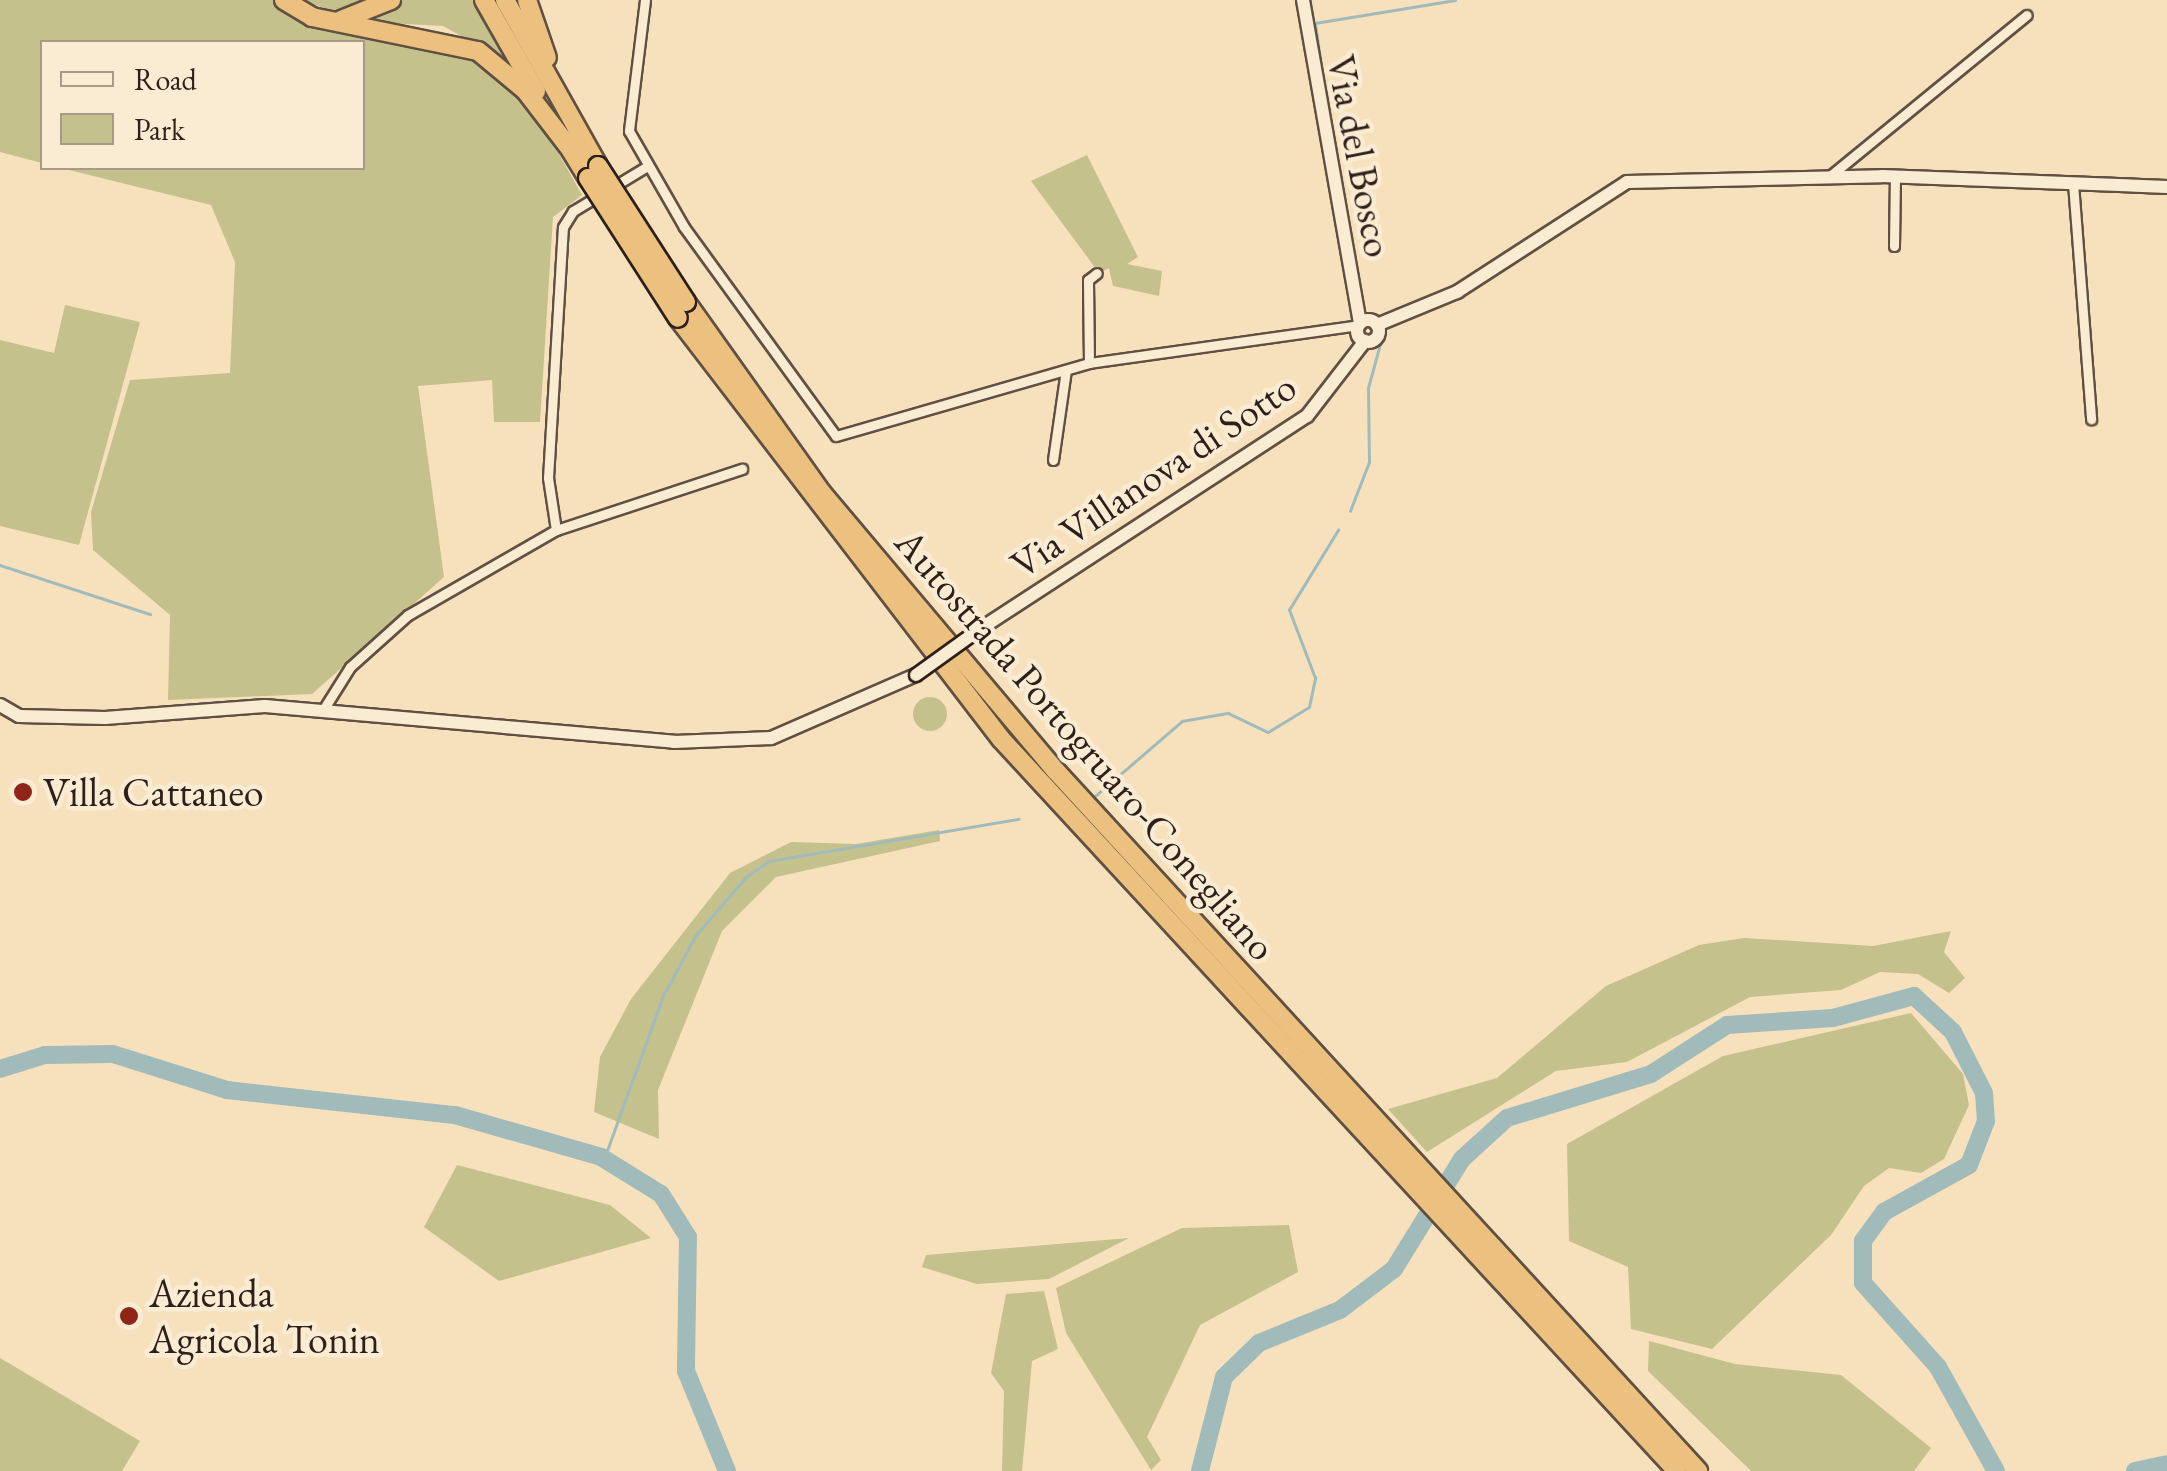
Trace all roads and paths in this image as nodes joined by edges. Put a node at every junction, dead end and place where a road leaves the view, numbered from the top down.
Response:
1 (284, 0) edge
2 (391, 0) edge
3 (484, 0) edge
4 (505, 0) edge
5 (527, 0) edge
6 (645, 0) edge
7 (1303, 0) edge
8 (2026, 15) dead end
9 (330, 22) junction
10 (574, 139) junction
11 (646, 167) junction
12 (1830, 176) junction
13 (1895, 178) junction
14 (2073, 183) junction
15 (2167, 187) edge
16 (1894, 246) dead end
17 (1097, 273) dead end
18 (1360, 324) junction
19 (1377, 325) junction
20 (1366, 341) junction
21 (1090, 363) junction
22 (1066, 370) junction
23 (2091, 419) dead end
24 (1052, 460) dead end
25 (742, 469) dead end
26 (556, 530) junction
27 (0, 705) edge
28 (323, 710) junction
29 (1639, 1418) junction
30 (1677, 1471) edge
31 (1698, 1471) edge

1 - 9 highway
2 - 9 highway
3 - 10 highway, Autostrada Portogruaro-Conegliano
4 - 10 highway, Autostrada Portogruaro-Conegliano
5 - 10 highway
6 - 11 street
7 - 18 street, Via del Bosco
8 - 12 street
9 - 10 highway
10 - 29 highway, Autostrada Portogruaro-Conegliano, bridge
11 - 22 street
11 - 26 street
12 - 13 street
12 - 19 street
13 - 14 street
13 - 16 street
14 - 15 street
14 - 23 street
17 - 21 street
18 - 19 street
18 - 20 street, Via del Bosco
18 - 21 street
19 - 20 street, Via Villanova di Sotto
20 - 28 street, Via Villanova di Sotto, bridge
21 - 22 street
22 - 24 street
25 - 26 street
26 - 28 street
27 - 28 street, Via Villanova di Sotto
29 - 30 highway, Autostrada Portogruaro-Conegliano
29 - 31 highway, Autostrada Portogruaro-Conegliano

